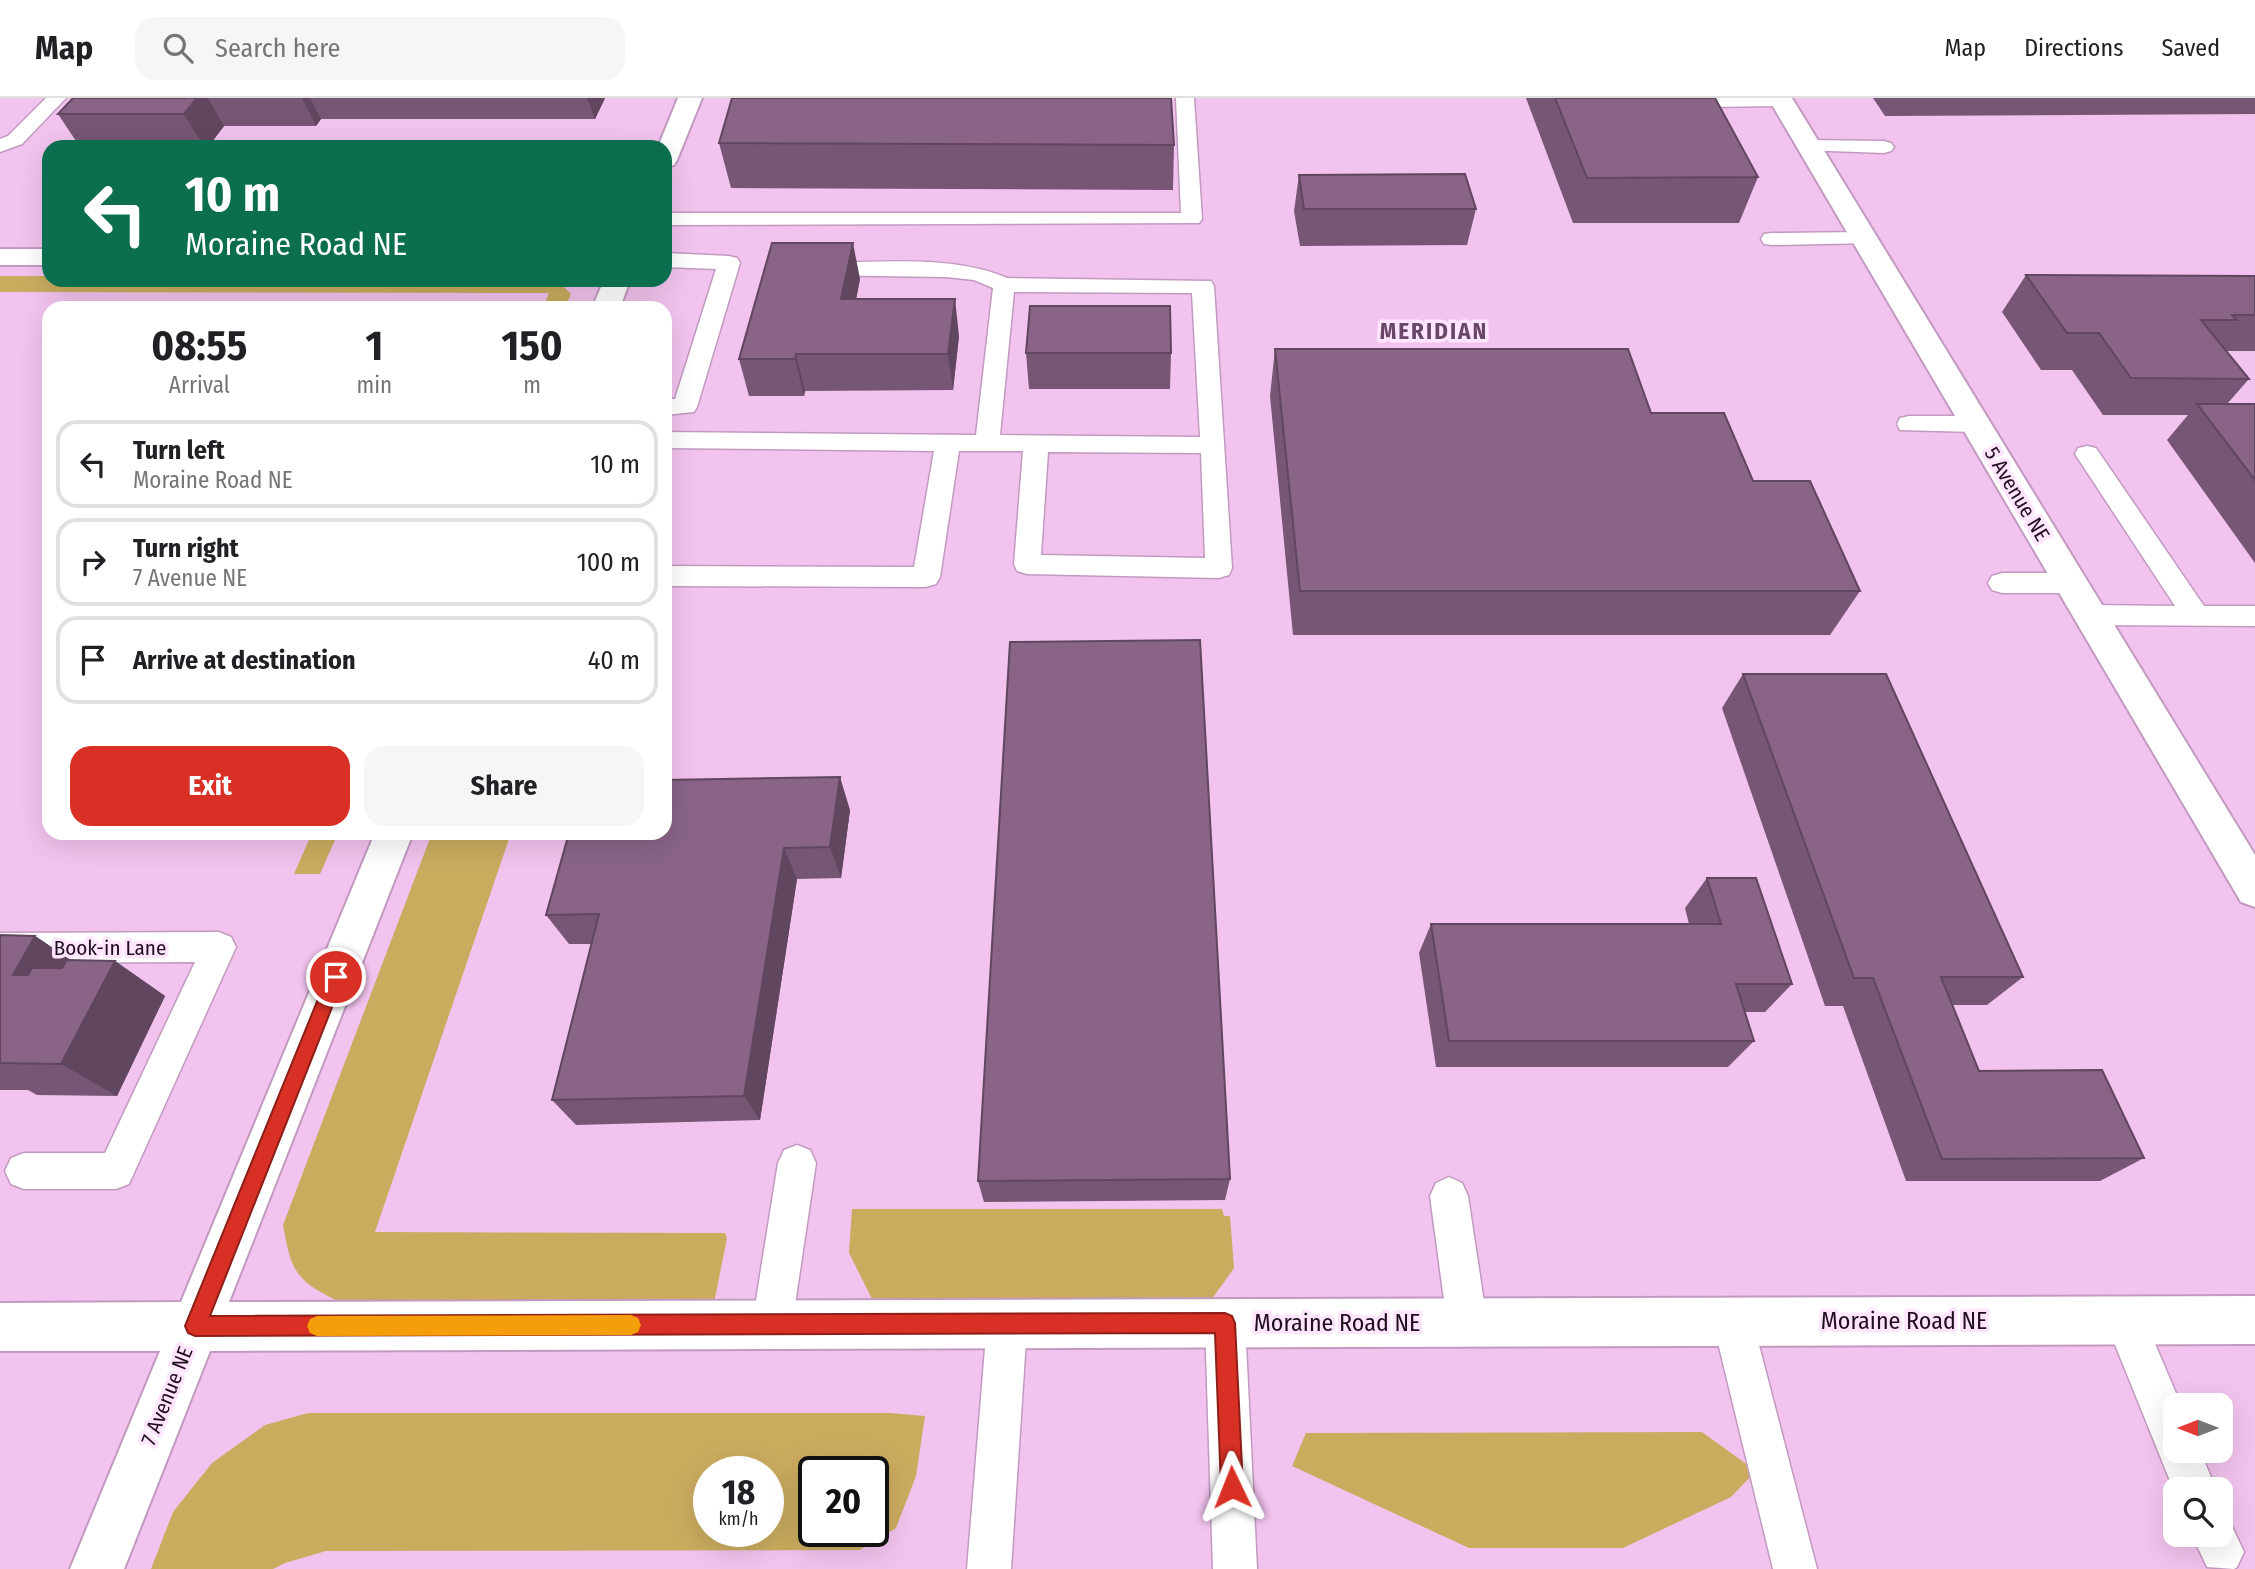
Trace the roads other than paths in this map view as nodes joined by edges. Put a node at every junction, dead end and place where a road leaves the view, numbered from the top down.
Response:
1 (57, 98) edge
2 (690, 98) edge
3 (1185, 98) edge
4 (1781, 99) edge
5 (1707, 101) edge
6 (672, 143) edge
7 (0, 146) edge
8 (1809, 146) junction
9 (1884, 147) dead end
10 (672, 219) edge
11 (1864, 238) junction
12 (1772, 239) dead end
13 (0, 257) edge
14 (42, 257) edge
15 (672, 260) edge
16 (793, 270) edge
17 (1004, 285) junction
18 (672, 407) edge
19 (1909, 424) dead end
20 (1975, 424) junction
21 (672, 440) edge
22 (948, 444) junction
23 (987, 444) junction
24 (1036, 445) junction
25 (1213, 445) junction
26 (2087, 454) dead end
27 (672, 576) edge
28 (2002, 583) dead end
29 (2071, 583) junction
30 (2090, 615) junction
31 (2255, 615) edge
32 (2196, 616) junction
33 (391, 840) edge
34 (2255, 890) edge
35 (0, 948) edge
36 (797, 1163) dead end
37 (24, 1171) dead end
38 (1448, 1196) dead end
39 (2125, 1320) junction
40 (2255, 1320) edge
41 (1467, 1322) junction
42 (1733, 1322) junction
43 (1225, 1323) junction
44 (1007, 1324) junction
45 (772, 1325) junction
46 (195, 1326) junction
47 (0, 1327) edge
48 (2163, 1412) edge
49 (97, 1569) edge
50 (989, 1569) edge
51 (1236, 1569) edge
52 (1795, 1569) edge

1 - 7 lane
2 - 6 street
3 - 10 lane
4 - 5 lane
4 - 8 street, 5 Avenue NE
8 - 9 lane
8 - 11 street, 5 Avenue NE
11 - 12 lane
11 - 20 street, 5 Avenue NE
13 - 14 street
15 - 18 lane
16 - 17 lane
17 - 23 lane
17 - 25 lane
19 - 20 lane
20 - 29 street, 5 Avenue NE
21 - 22 lane
22 - 23 lane
22 - 27 lane
23 - 24 lane
24 - 25 lane
24 - 25 lane
26 - 32 lane
28 - 29 lane
29 - 30 street, 5 Avenue NE
30 - 32 lane
30 - 34 street, 5 Avenue NE
31 - 32 lane
33 - 46 street, 7 Avenue NE
35 - 37 lane, Book-in Lane
36 - 45 lane
38 - 41 lane
39 - 40 street, Moraine Road NE
39 - 42 street, Moraine Road NE
39 - 48 lane
41 - 42 street, Moraine Road NE
41 - 43 street, Moraine Road NE
42 - 52 lane
43 - 44 street, Moraine Road NE
43 - 51 lane
44 - 45 street, Moraine Road NE
44 - 50 lane
45 - 46 street, Moraine Road NE
46 - 47 street, Moraine Road NE
46 - 49 street, 7 Avenue NE

